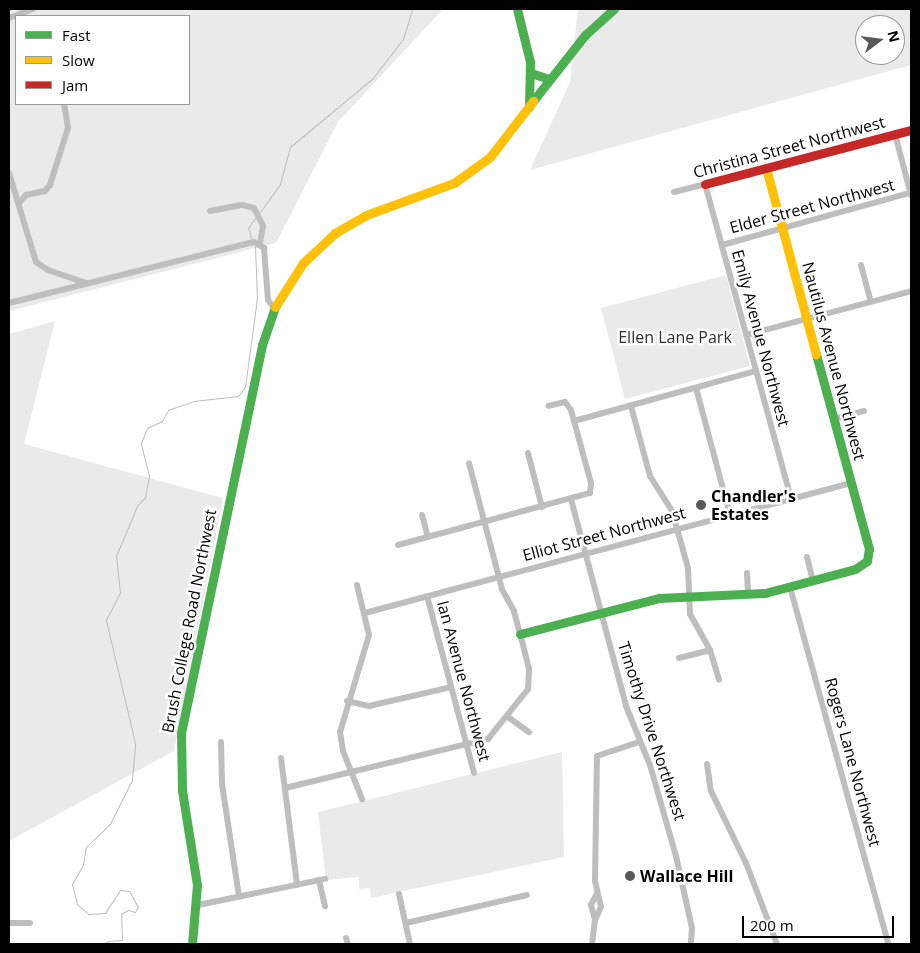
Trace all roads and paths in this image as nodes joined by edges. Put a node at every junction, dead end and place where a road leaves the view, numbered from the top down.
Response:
1 (33, 9) edge
2 (517, 9) edge
3 (614, 9) edge
4 (17, 15) edge
5 (531, 73) junction
6 (550, 79) junction
7 (64, 105) edge
8 (528, 109) junction
9 (911, 130) edge
10 (895, 134) junction
11 (766, 168) junction
12 (9, 173) edge
13 (705, 184) junction
14 (674, 192) dead end
15 (911, 195) edge
16 (19, 203) junction
17 (210, 211) dead end
18 (782, 228) junction
19 (260, 244) junction
20 (722, 245) junction
21 (861, 265) dead end
22 (88, 283) junction
23 (911, 291) edge
24 (871, 302) junction
25 (9, 303) edge
26 (274, 308) junction
27 (807, 319) junction
28 (746, 336) junction
29 (756, 371) junction
30 (696, 388) junction
31 (548, 406) dead end
32 (631, 406) junction
33 (864, 411) dead end
34 (834, 419) junction
35 (574, 421) junction
36 (528, 453) dead end
37 (469, 463) dead end
38 (851, 483) junction
39 (571, 499) junction
40 (791, 499) junction
41 (542, 506) junction
42 (422, 515) dead end
43 (730, 515) junction
44 (484, 522) junction
45 (677, 529) junction
46 (428, 537) junction
47 (398, 545) dead end
48 (585, 554) junction
49 (807, 557) dead end
50 (747, 572) dead end
51 (499, 576) junction
52 (814, 580) junction
53 (357, 584) dead end
54 (790, 587) junction
55 (748, 595) junction
56 (427, 596) junction
57 (690, 597) junction
58 (601, 612) junction
59 (365, 613) junction
60 (520, 634) junction
61 (710, 650) junction
62 (679, 658) dead end
63 (719, 680) dead end
64 (451, 687) junction
65 (348, 701) junction
66 (508, 717) junction
67 (529, 732) dead end
68 (222, 742) dead end
69 (639, 742) junction
70 (467, 745) junction
71 (281, 758) dead end
72 (707, 764) dead end
73 (353, 772) junction
74 (474, 774) dead end
75 (285, 788) junction
76 (362, 799) dead end
77 (297, 885) junction
78 (399, 894) dead end
79 (527, 895) dead end
80 (239, 897) junction
81 (198, 905) junction
82 (325, 906) dead end
83 (9, 923) edge
84 (406, 923) junction
85 (30, 924) dead end
86 (192, 944) edge
87 (410, 944) edge
88 (592, 944) edge
89 (691, 944) edge
90 (777, 944) edge
91 (888, 944) edge

1 - 4 street
2 - 5 street
3 - 6 street, Brush College Road Northwest
5 - 6 street
5 - 8 street
6 - 8 street, Brush College Road Northwest
7 - 16 street
8 - 26 street, Brush College Road Northwest
9 - 10 street, Christina Street Northwest
10 - 11 street, Christina Street Northwest
10 - 15 street
11 - 13 street, Christina Street Northwest
11 - 18 street, Nautilus Avenue Northwest
12 - 16 street
13 - 14 street, Christina Street Northwest
13 - 20 street, Emily Avenue Northwest
15 - 18 street, Elder Street Northwest
16 - 22 street
17 - 19 street
18 - 20 street, Elder Street Northwest
18 - 27 street, Nautilus Avenue Northwest
19 - 22 street
19 - 26 street
20 - 28 street, Emily Avenue Northwest
21 - 24 street
22 - 25 street
23 - 24 street
24 - 27 street
26 - 81 street, Brush College Road Northwest
27 - 28 street
27 - 34 street, Nautilus Avenue Northwest
28 - 29 street, Emily Avenue Northwest
29 - 30 street
29 - 40 street, Emily Avenue Northwest
30 - 32 street
30 - 43 street
31 - 35 street
32 - 35 street
32 - 45 street
33 - 34 street
34 - 38 street, Nautilus Avenue Northwest
35 - 39 street
36 - 41 street
37 - 44 street
38 - 40 street, Elliot Street Northwest
38 - 52 street, Nautilus Avenue Northwest
39 - 41 street
39 - 48 street, Timothy Drive Northwest
40 - 43 street, Elliot Street Northwest
41 - 44 street
42 - 46 street
43 - 45 street, Elliot Street Northwest
44 - 46 street
44 - 51 street
45 - 48 street, Elliot Street Northwest
45 - 57 street
46 - 47 street
48 - 51 street, Elliot Street Northwest
48 - 58 street, Timothy Drive Northwest
49 - 52 street
50 - 55 street
51 - 56 street, Elliot Street Northwest
51 - 60 street
52 - 54 street
53 - 59 street
54 - 55 street
54 - 91 street, Rogers Lane Northwest
55 - 57 street
56 - 59 street, Elliot Street Northwest
56 - 64 street, Ian Avenue Northwest
57 - 58 street
57 - 61 street
58 - 60 street
58 - 69 street, Timothy Drive Northwest
59 - 65 street
60 - 66 street
61 - 62 street
61 - 63 street
64 - 65 street
64 - 70 street, Ian Avenue Northwest
65 - 73 street
66 - 67 street
66 - 70 street
68 - 80 street
69 - 88 street
69 - 89 street, Timothy Drive Northwest
70 - 73 street
70 - 74 street, Ian Avenue Northwest
71 - 75 street
72 - 90 street
73 - 75 street
73 - 76 street
75 - 77 street
77 - 80 street
77 - 82 street
78 - 84 street
79 - 84 street
80 - 81 street
81 - 86 street, Brush College Road Northwest
83 - 85 street
84 - 87 street

